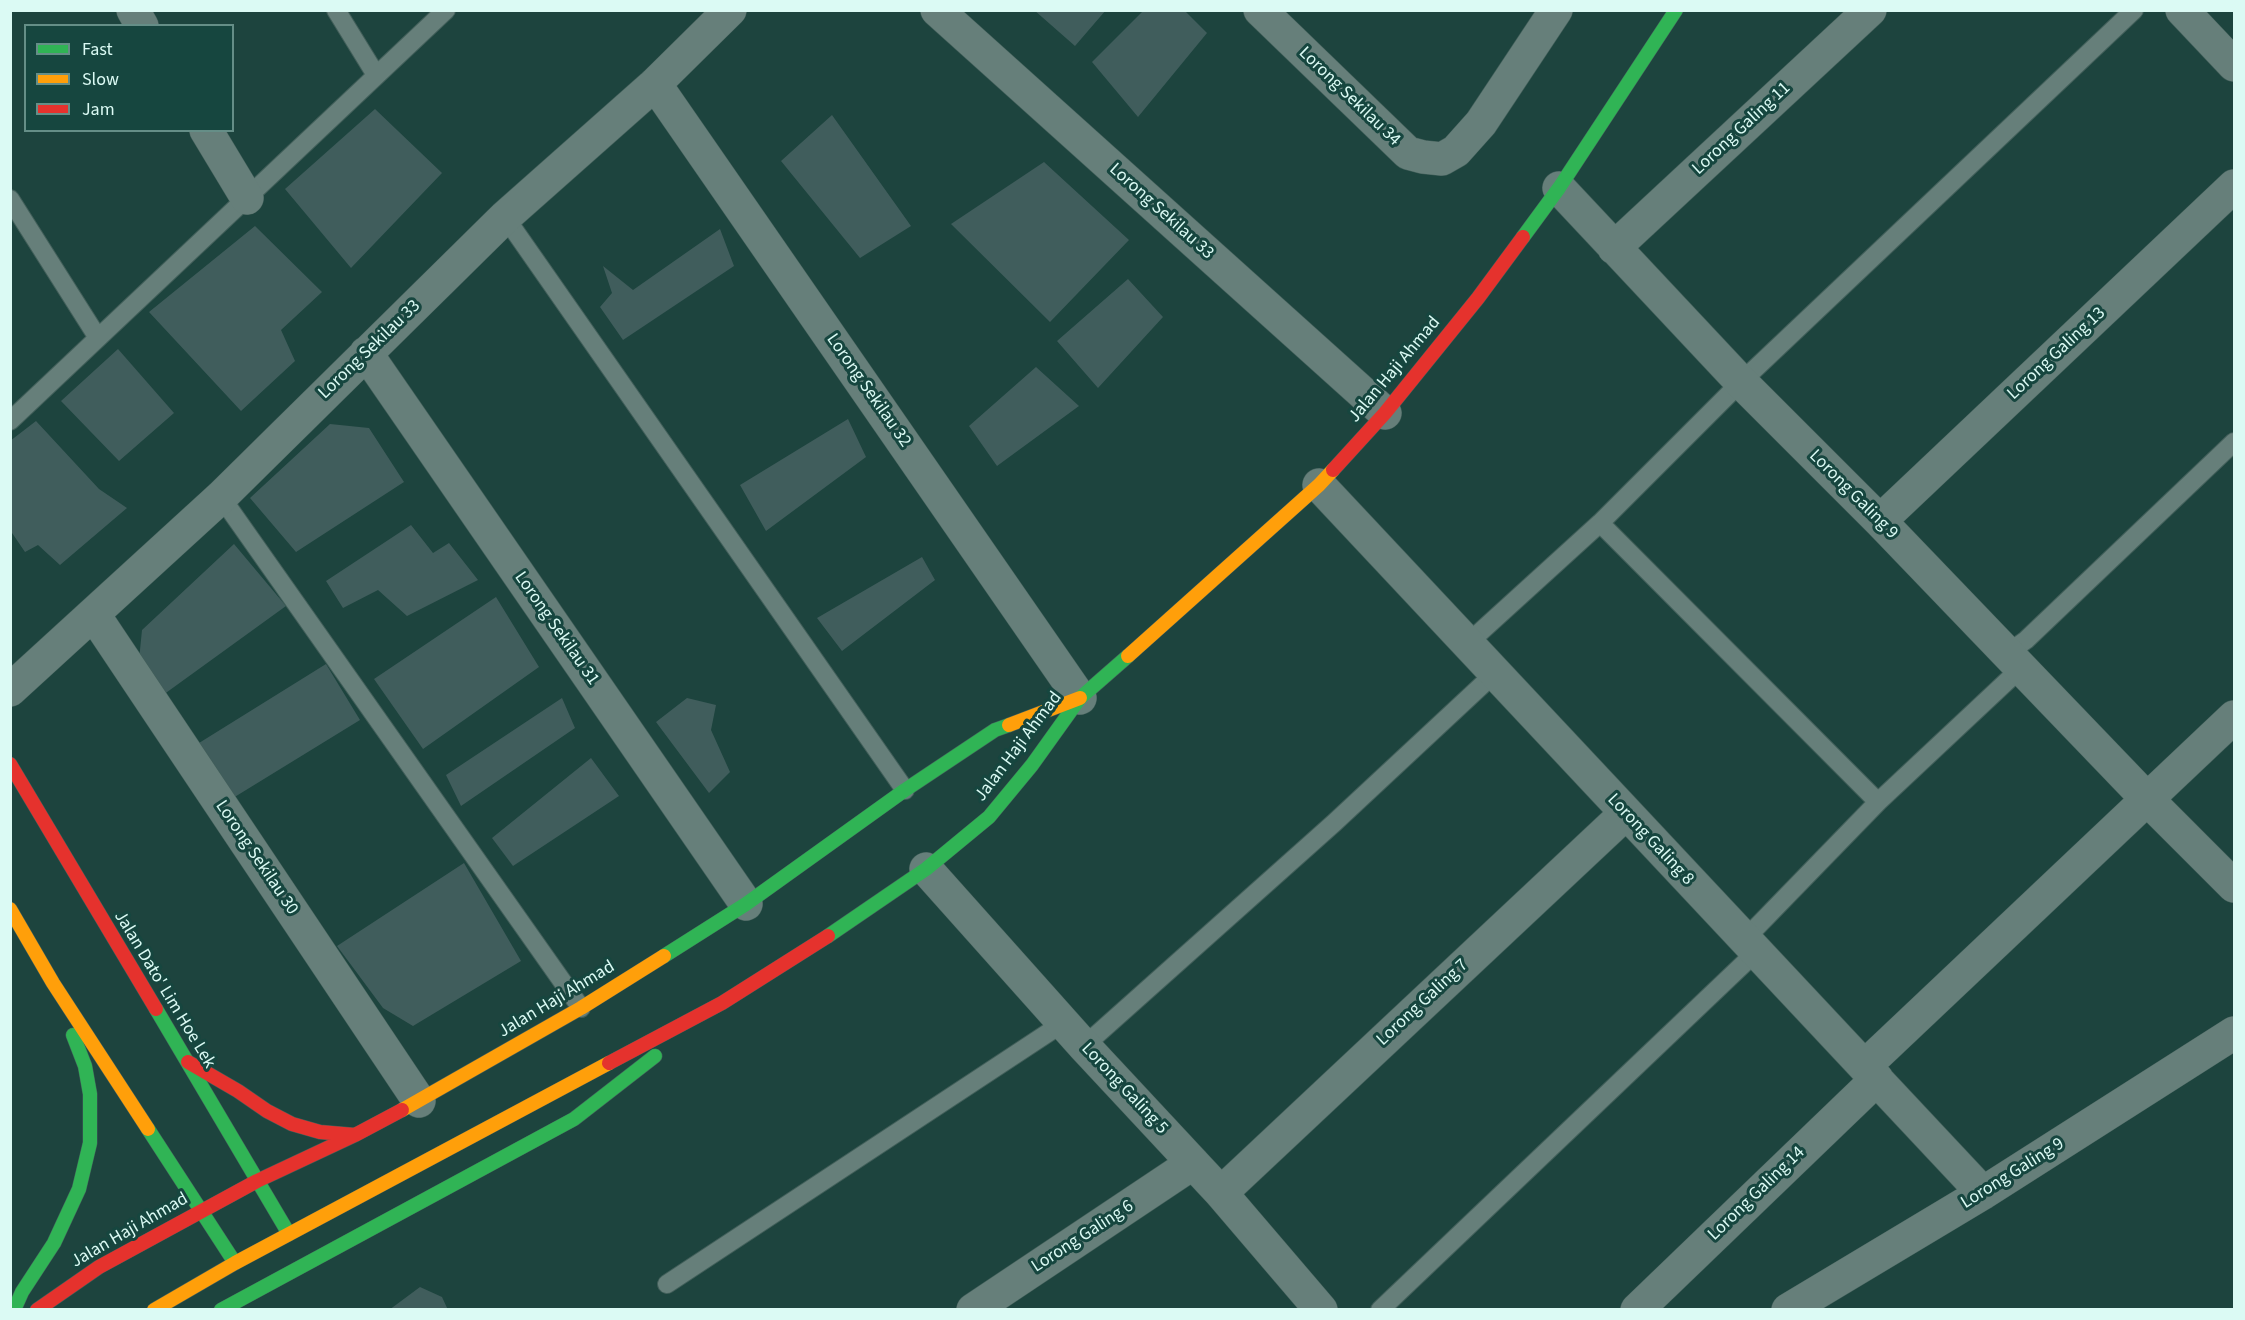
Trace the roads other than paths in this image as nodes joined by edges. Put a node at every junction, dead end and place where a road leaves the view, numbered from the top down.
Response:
1 (133, 10) edge
2 (336, 10) edge
3 (446, 10) edge
4 (730, 10) edge
5 (937, 10) edge
6 (1556, 10) edge
7 (1676, 10) edge
8 (1870, 10) edge
9 (2134, 10) edge
10 (2182, 10) edge
11 (1272, 15) edge
12 (141, 24) edge
13 (2233, 61) edge
14 (376, 75) junction
15 (655, 84) junction
16 (207, 132) edge
17 (2235, 186) edge
18 (1559, 188) junction
19 (248, 198) junction
20 (10, 199) edge
21 (505, 217) junction
22 (1614, 248) junction
23 (98, 338) junction
24 (366, 353) junction
25 (1741, 382) junction
26 (1385, 413) junction
27 (10, 421) edge
28 (2235, 442) edge
29 (1319, 485) junction
30 (221, 496) junction
31 (1880, 521) junction
32 (1600, 523) junction
33 (94, 615) junction
34 (1467, 644) junction
35 (2014, 661) junction
36 (1495, 673) junction
37 (10, 690) edge
38 (1080, 698) junction
39 (2235, 717) edge
40 (10, 764) edge
41 (905, 790) junction
42 (2148, 800) junction
43 (1878, 802) junction
44 (1625, 814) junction
45 (926, 870) junction
46 (2235, 886) edge
47 (746, 904) junction
48 (10, 909) edge
49 (1750, 946) junction
50 (53, 984) junction
51 (722, 1003) junction
52 (581, 1008) junction
53 (2235, 1033) edge
54 (1074, 1034) junction
55 (184, 1060) junction
56 (1871, 1072) junction
57 (419, 1101) junction
58 (355, 1135) junction
59 (1193, 1162) junction
60 (257, 1181) junction
61 (1221, 1193) junction
62 (1983, 1193) junction
63 (201, 1212) junction
64 (289, 1234) junction
65 (235, 1263) junction
66 (667, 1284) dead end
67 (14, 1310) edge
68 (37, 1310) edge
69 (154, 1310) edge
70 (221, 1310) edge
71 (973, 1310) edge
72 (1321, 1310) edge
73 (1380, 1310) edge
74 (1637, 1310) edge
75 (1788, 1310) edge

1 - 12 street
2 - 14 lane
3 - 14 lane
4 - 15 street, Lorong Sekilau 33
5 - 26 street, Lorong Sekilau 33
6 - 11 street, Lorong Sekilau 34
7 - 18 street, Jalan Haji Ahmad
8 - 22 street, Lorong Galing 11
9 - 25 lane
10 - 13 street
14 - 19 lane
15 - 21 street, Lorong Sekilau 33
15 - 38 street, Lorong Sekilau 32
16 - 19 street
17 - 31 street, Lorong Galing 13
18 - 22 street, Lorong Galing 9
18 - 26 street, Jalan Haji Ahmad
19 - 23 lane
20 - 23 lane
21 - 24 street, Lorong Sekilau 33
21 - 41 lane
22 - 25 street, Lorong Galing 9
23 - 27 lane
24 - 30 street, Lorong Sekilau 33
24 - 47 street, Lorong Sekilau 31
25 - 31 street, Lorong Galing 9
25 - 32 lane
26 - 29 street, Jalan Haji Ahmad
28 - 35 lane
29 - 34 street, Lorong Galing 8
29 - 38 street, Jalan Haji Ahmad
30 - 33 street, Lorong Sekilau 33
30 - 52 lane
31 - 35 street, Lorong Galing 9
32 - 34 lane
32 - 43 lane
33 - 37 street, Lorong Sekilau 33
33 - 57 street, Lorong Sekilau 30
34 - 36 street, Lorong Galing 8
35 - 42 street, Lorong Galing 9
35 - 43 lane
36 - 44 street, Lorong Galing 8
36 - 54 lane
38 - 41 street, Jalan Haji Ahmad
38 - 45 street, Jalan Haji Ahmad
39 - 42 street
40 - 55 street, Jalan Dato' Lim Hoe Lek
41 - 47 street, Jalan Haji Ahmad
42 - 46 street, Lorong Galing 9
42 - 56 street
43 - 49 lane
44 - 49 street, Lorong Galing 8
44 - 61 street, Lorong Galing 7
45 - 51 street, Jalan Haji Ahmad
45 - 54 street, Lorong Galing 5
47 - 52 street, Jalan Haji Ahmad
48 - 50 street
49 - 56 street, Lorong Galing 8
49 - 73 lane
50 - 63 street
50 - 67 street
51 - 64 street, Jalan Haji Ahmad
51 - 70 street, Jalan Haji Ahmad
52 - 57 street, Jalan Haji Ahmad
53 - 62 street, Lorong Galing 9
54 - 59 street, Lorong Galing 5
54 - 66 lane
55 - 58 street
55 - 60 street, Jalan Dato' Lim Hoe Lek
56 - 62 street, Lorong Galing 8
56 - 74 street, Lorong Galing 14
57 - 58 street, Jalan Haji Ahmad
58 - 60 street, Jalan Haji Ahmad
59 - 61 street, Lorong Galing 5
59 - 71 street, Lorong Galing 6
60 - 63 street, Jalan Haji Ahmad
60 - 64 street, Jalan Dato' Lim Hoe Lek
61 - 72 street, Lorong Galing 5
62 - 75 street, Lorong Galing 9
63 - 65 street
63 - 68 street, Jalan Haji Ahmad
64 - 65 street, Jalan Haji Ahmad
65 - 69 street, Jalan Haji Ahmad

